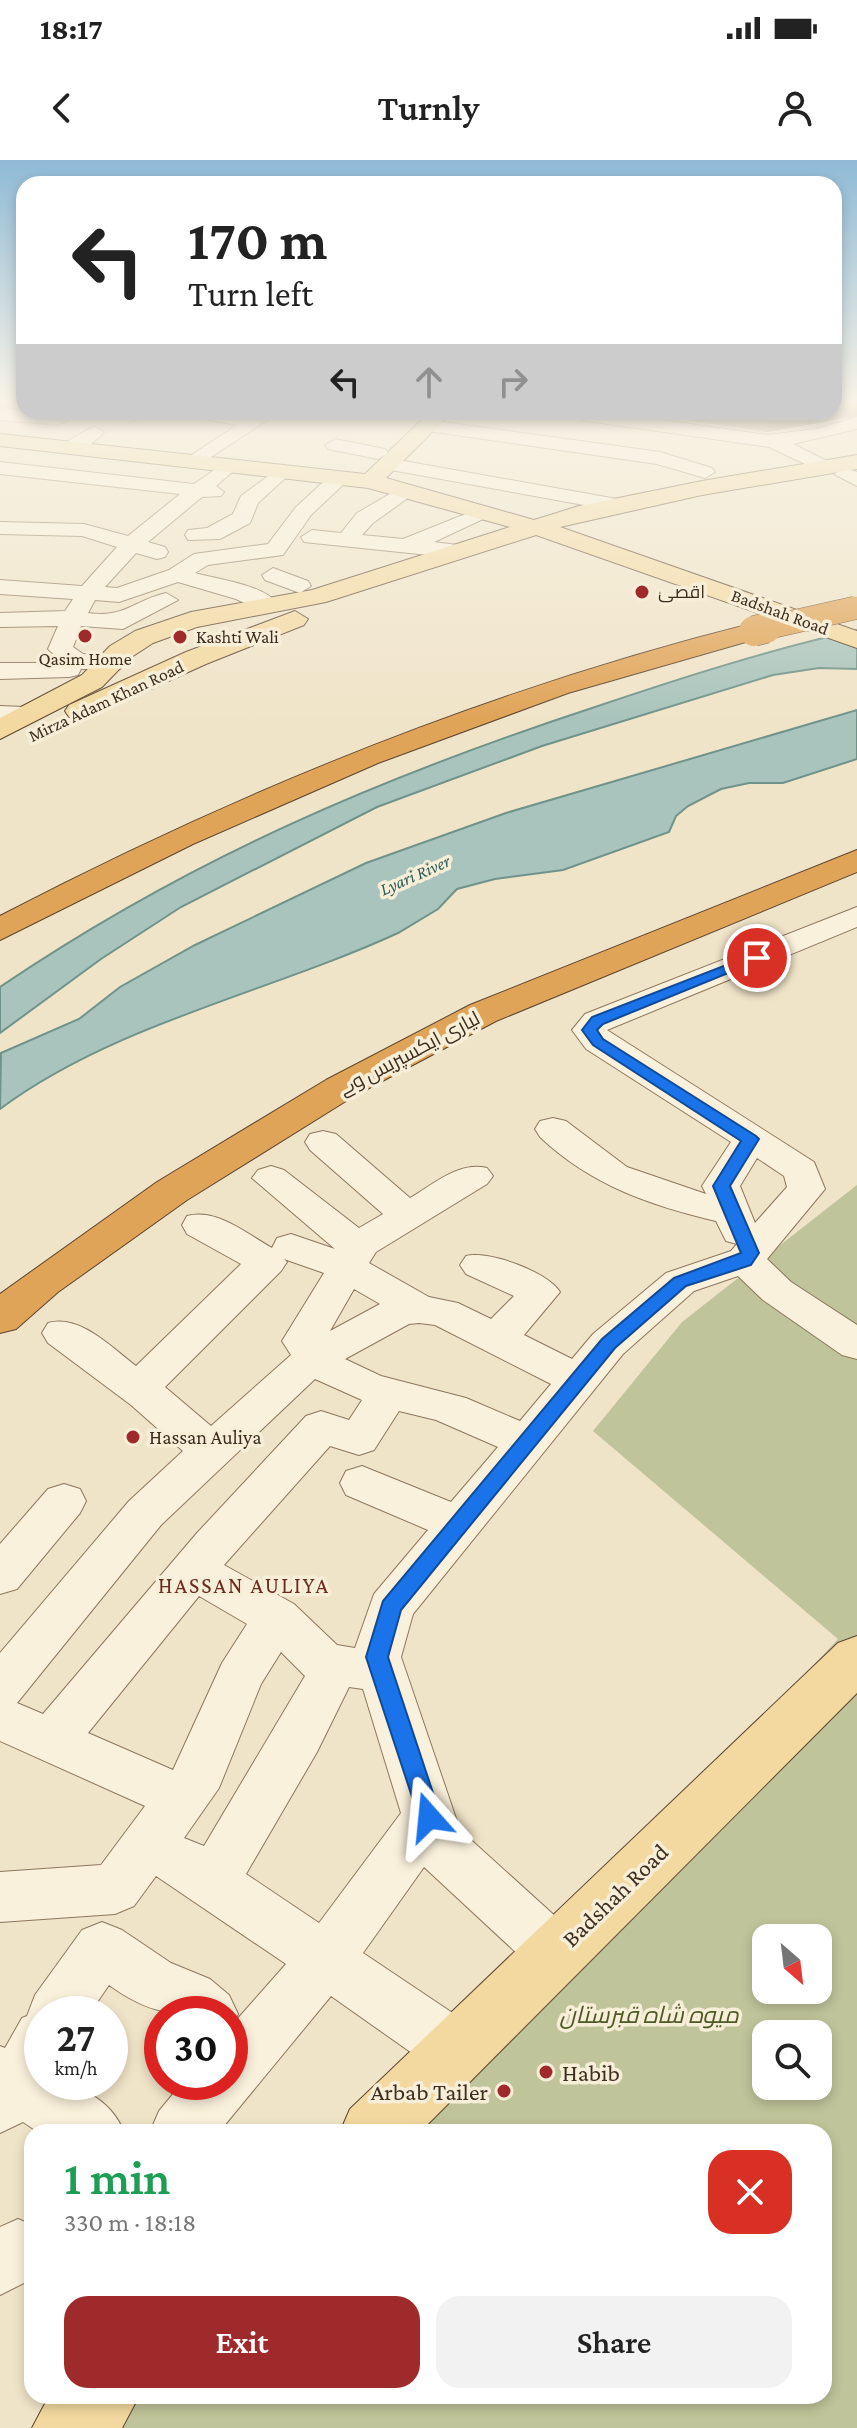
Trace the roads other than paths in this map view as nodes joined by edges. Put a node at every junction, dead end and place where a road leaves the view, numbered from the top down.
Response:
1 (0, 509) edge
2 (64, 509) edge
3 (85, 509) edge
4 (171, 509) edge
5 (208, 509) edge
6 (253, 509) edge
7 (303, 509) edge
8 (358, 509) edge
9 (384, 509) edge
10 (413, 509) edge
11 (426, 509) edge
12 (604, 509) edge
13 (646, 509) edge
14 (242, 518) junction
15 (330, 519) dead end
16 (0, 522) edge
17 (446, 526) junction
18 (0, 528) edge
19 (540, 529) junction
20 (196, 535) junction
21 (403, 536) junction
22 (312, 537) junction
23 (345, 542) junction
24 (125, 554) junction
25 (162, 554) junction
26 (267, 554) junction
27 (188, 573) junction
28 (273, 575) junction
29 (300, 586) dead end
30 (0, 587) edge
31 (170, 599) dead end
32 (256, 600) junction
33 (0, 601) edge
34 (856, 608) edge
35 (115, 614) dead end
36 (0, 620) edge
37 (73, 630) junction
38 (0, 637) edge
39 (857, 640) edge
40 (0, 654) edge
41 (111, 664) junction
42 (0, 671) edge
43 (35, 690) dead end
44 (0, 691) edge
45 (13, 714) edge
46 (0, 730) edge
47 (0, 751) edge
48 (857, 860) edge
49 (857, 916) edge
50 (0, 930) edge
51 (553, 1129) dead end
52 (751, 1139) junction
53 (323, 1142) dead end
54 (474, 1176) dead end
55 (271, 1178) dead end
56 (731, 1212) junction
57 (408, 1216) junction
58 (201, 1225) dead end
59 (291, 1247) dead end
60 (353, 1257) junction
61 (747, 1257) junction
62 (480, 1265) dead end
63 (419, 1309) junction
64 (0, 1318) edge
65 (62, 1333) dead end
66 (497, 1339) junction
67 (857, 1345) edge
68 (314, 1360) junction
69 (577, 1379) junction
70 (139, 1388) junction
71 (388, 1394) junction
72 (526, 1442) junction
73 (211, 1451) junction
74 (362, 1483) dead end
75 (64, 1501) dead end
76 (458, 1524) junction
77 (193, 1570) junction
78 (0, 1576) edge
79 (277, 1618) junction
80 (857, 1658) edge
81 (359, 1668) junction
82 (0, 1688) edge
83 (0, 1718) edge
84 (52, 1740) junction
85 (182, 1798) junction
86 (429, 1817) junction
87 (145, 1848) junction
88 (212, 1882) junction
89 (0, 1897) edge
90 (556, 1953) junction
91 (325, 1960) junction
92 (68, 1996) edge
93 (185, 1996) edge
94 (248, 2031) edge
95 (457, 2050) junction
96 (15, 2075) edge
97 (199, 2100) edge
98 (83, 2124) edge
99 (185, 2124) edge
100 (381, 2124) edge
101 (94, 2404) edge
102 (69, 2428) edge

1 - 16 street
2 - 18 street
3 - 24 street
4 - 24 street
5 - 20 street
6 - 14 street
7 - 26 street
8 - 23 street
9 - 21 street
10 - 17 street
11 - 17 main road, Badshah Road
12 - 19 main road, Mirza Adam Khan Road
13 - 19 main road, Mirza Adam Khan Road
14 - 20 street
14 - 26 street
15 - 22 street
17 - 19 main road, Mirza Adam Khan Road
17 - 19 main road, Badshah Road
17 - 21 street
17 - 32 main road, Mirza Adam Khan Road
19 - 39 main road, Badshah Road
19 - 47 main road, Mirza Adam Khan Road
20 - 25 street
21 - 23 street
22 - 23 street
22 - 26 street
24 - 25 street
24 - 37 street
25 - 27 street
26 - 27 street
26 - 28 street
27 - 32 street
27 - 37 street
28 - 29 street
28 - 32 street
30 - 37 street
31 - 37 street
32 - 41 main road, Mirza Adam Khan Road
33 - 37 street
34 - 50 highway, bridge
35 - 37 street
36 - 37 street
37 - 38 street
37 - 40 street
37 - 41 street
37 - 42 street
41 - 45 main road, Mirza Adam Khan Road
43 - 44 street
45 - 46 main road, Mirza Adam Khan Road
48 - 64 highway, لیاری ایکسپریس وے
49 - 52 street
51 - 56 street
52 - 56 street
52 - 61 street
53 - 57 street
54 - 57 street
55 - 60 street
56 - 61 street
57 - 60 street
58 - 70 street
59 - 60 street
60 - 63 street
60 - 68 street
61 - 67 street
61 - 69 street
62 - 66 street
63 - 66 street
63 - 68 street
65 - 70 street
66 - 69 street
68 - 71 street
68 - 73 street
69 - 72 street
70 - 73 street
71 - 72 street
71 - 77 street
72 - 76 street
73 - 82 street
74 - 76 street
75 - 78 street
76 - 81 street
77 - 79 street
77 - 84 street
79 - 81 street
79 - 85 street
80 - 90 main road, Badshah Road
81 - 86 street
81 - 88 street
83 - 84 street
84 - 85 street
85 - 87 street
86 - 90 street
86 - 91 street
87 - 88 street
87 - 89 street
88 - 91 street
90 - 95 main road, Badshah Road
91 - 94 street
91 - 95 street
92 - 93 street
95 - 100 main road, Badshah Road
96 - 98 street
97 - 99 street
101 - 102 main road

